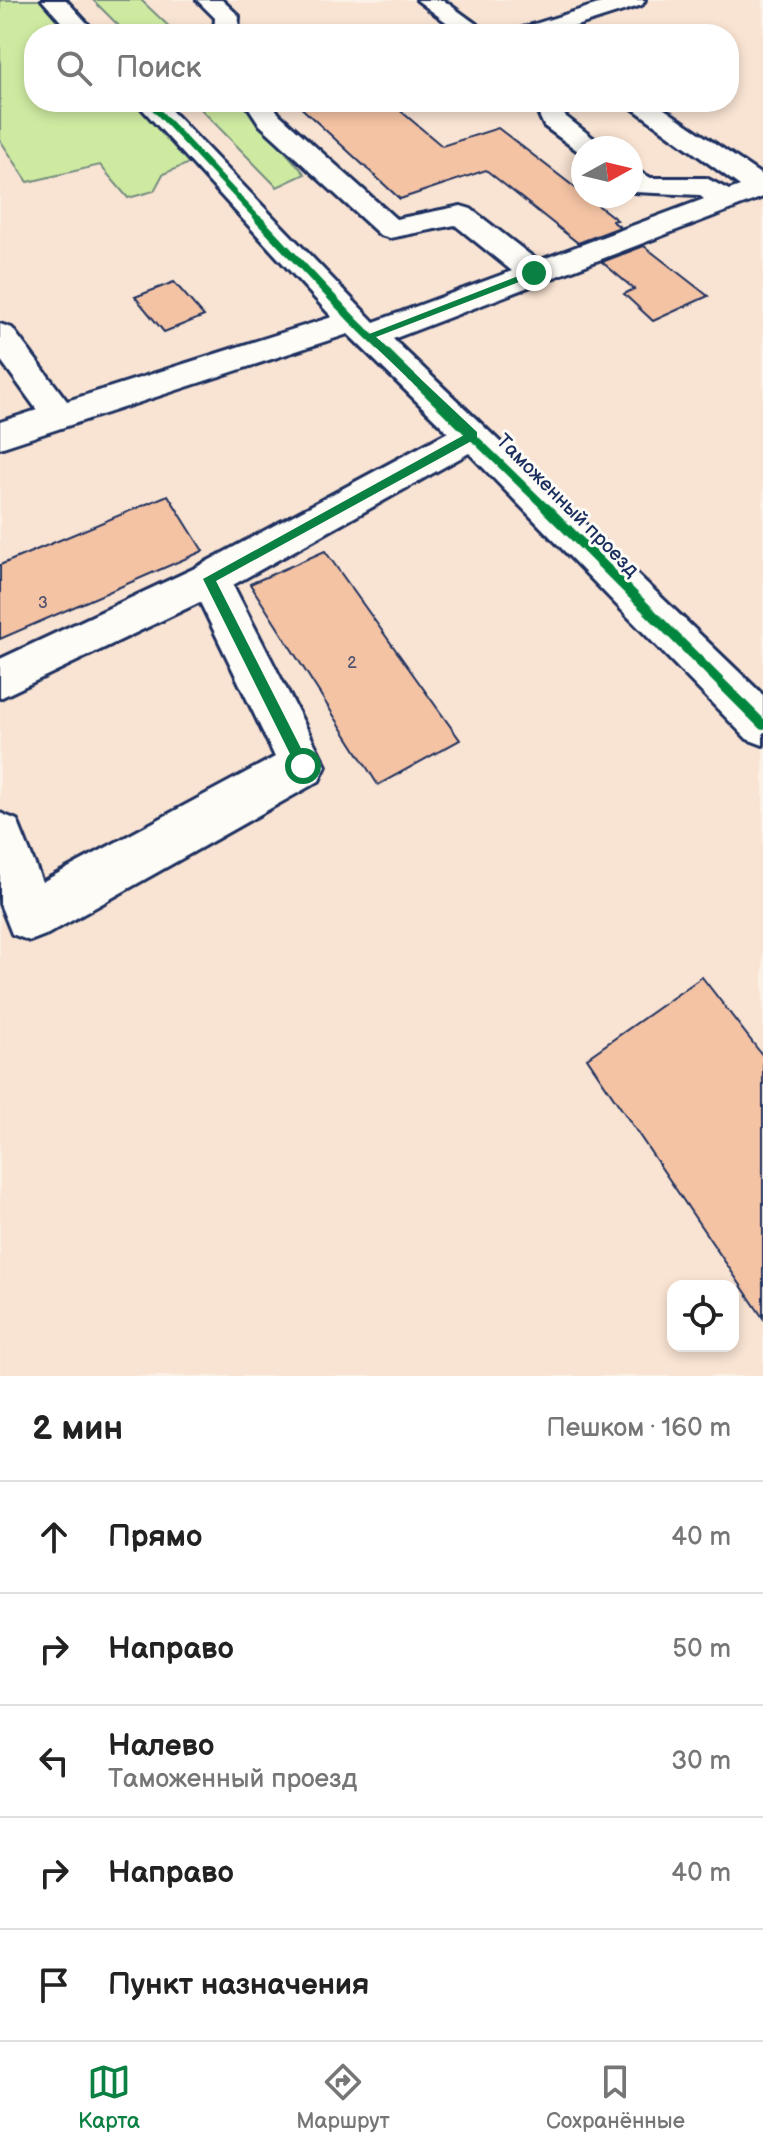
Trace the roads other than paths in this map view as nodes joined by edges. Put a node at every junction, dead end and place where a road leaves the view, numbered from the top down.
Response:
1 (53, 0) edge
2 (208, 0) edge
3 (428, 0) edge
4 (634, 0) edge
5 (76, 24) edge
6 (227, 24) edge
7 (463, 24) edge
8 (558, 24) edge
9 (158, 112) edge
10 (264, 112) edge
11 (550, 112) edge
12 (652, 112) edge
13 (575, 136) edge
14 (643, 185) edge
15 (762, 187) edge
16 (725, 201) junction
17 (534, 273) junction
18 (361, 328) junction
19 (0, 335) edge
20 (58, 414) junction
21 (0, 435) edge
22 (473, 435) junction
23 (209, 579) junction
24 (0, 679) edge
25 (763, 725) edge
26 (0, 836) edge

1 - 5 street
2 - 6 street
3 - 7 street
4 - 8 street
9 - 18 street, Таможенный проезд
10 - 17 street
11 - 13 street
12 - 15 street
14 - 16 street
15 - 16 street
16 - 17 street
17 - 18 street
18 - 20 street
18 - 22 street, Таможенный проезд
19 - 20 street
20 - 21 street
22 - 23 street
22 - 25 street, Таможенный проезд
23 - 24 street
23 - 26 street

